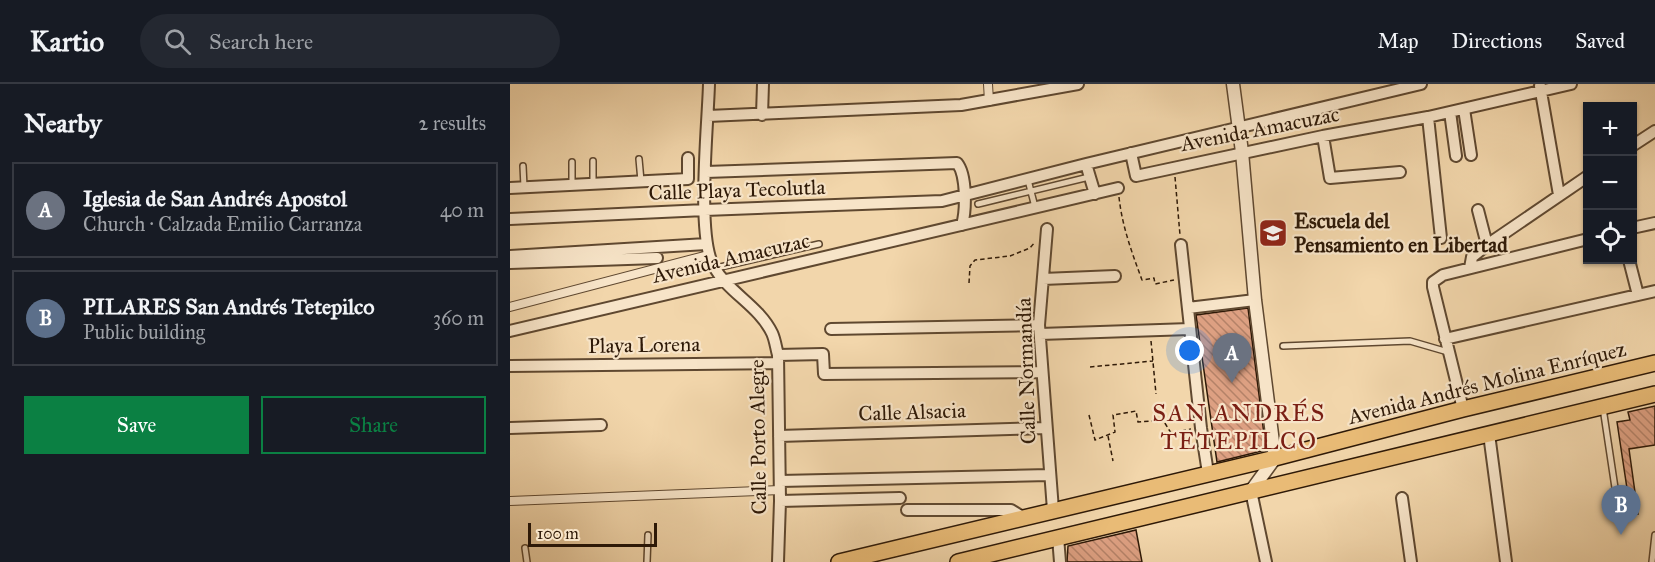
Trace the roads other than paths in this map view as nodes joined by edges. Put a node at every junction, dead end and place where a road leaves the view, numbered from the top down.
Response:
1 (709, 84) edge
2 (763, 84) edge
3 (988, 84) edge
4 (1078, 84) edge
5 (1233, 84) edge
6 (1421, 84) edge
7 (1571, 84) edge
8 (1028, 88) edge
9 (1540, 88) edge
10 (989, 101) junction
11 (1464, 109) junction
12 (1450, 112) junction
13 (762, 115) junction
14 (708, 117) junction
15 (1428, 117) junction
16 (1238, 127) junction
17 (1655, 131) edge
18 (1323, 136) junction
19 (1637, 143) edge
20 (1242, 152) junction
21 (1131, 153) junction
22 (1471, 155) dead end
23 (1456, 156) dead end
24 (688, 158) dead end
25 (639, 159) dead end
26 (593, 161) dead end
27 (572, 162) dead end
28 (1086, 164) junction
29 (524, 166) dead end
30 (706, 172) junction
31 (1400, 172) dead end
32 (1089, 177) junction
33 (1583, 179) edge
34 (641, 181) junction
35 (593, 184) junction
36 (572, 185) junction
37 (1029, 185) junction
38 (524, 187) junction
39 (510, 188) edge
40 (1118, 188) road end
41 (1095, 194) junction
42 (1560, 195) junction
43 (965, 197) junction
44 (978, 204) dead end
45 (1035, 207) junction
46 (705, 210) junction
47 (1478, 210) dead end
48 (510, 219) edge
49 (1655, 223) edge
50 (962, 225) junction
51 (1637, 227) edge
52 (1044, 233) road end
53 (1441, 238) dead end
54 (1583, 240) edge
55 (819, 244) dead end
56 (1181, 245) road end
57 (1487, 245) junction
58 (707, 249) junction
59 (510, 256) edge
60 (657, 258) dead end
61 (510, 263) edge
62 (1630, 264) edge
63 (715, 268) junction
64 (1470, 268) junction
65 (1115, 276) dead end
66 (724, 279) junction
67 (1043, 279) junction
68 (1655, 291) edge
69 (1638, 296) junction
70 (1255, 300) junction
71 (510, 307) edge
72 (1188, 308) junction
73 (831, 329) dead end
74 (1039, 329) junction
75 (1190, 329) junction
76 (510, 331) edge
77 (1445, 339) junction
78 (1283, 346) dead end
79 (1448, 352) junction
80 (778, 359) junction
81 (1655, 363) edge
82 (510, 366) edge
83 (1042, 372) junction
84 (1655, 394) edge
85 (1603, 407) junction
86 (1463, 409) junction
87 (600, 425) dead end
88 (510, 428) edge
89 (1046, 428) junction
90 (1489, 435) junction
91 (779, 436) junction
92 (1275, 458) junction
93 (1208, 473) junction
94 (1050, 475) junction
95 (780, 491) junction
96 (1251, 491) junction
97 (900, 498) dead end
98 (1402, 498) dead end
99 (510, 501) edge
100 (1617, 501) dead end
101 (907, 510) dead end
102 (1053, 510) junction
103 (1023, 518) junction
104 (648, 535) dead end
105 (1655, 535) edge
106 (1058, 537) junction
107 (525, 548) dead end
108 (527, 562) edge
109 (647, 562) edge
110 (778, 562) edge
111 (839, 562) edge
112 (958, 562) edge
113 (1060, 562) edge
114 (1266, 562) edge
115 (1411, 562) edge
116 (1506, 562) edge
117 (1652, 562) edge

1 - 14 street, Calle Porto Alegre
2 - 13 street
3 - 10 street
4 - 8 street
5 - 16 street
6 - 16 street, Avenida Amacuzac
7 - 9 street, Avenida Amacuzac
8 - 10 street
9 - 11 street, Avenida Amacuzac
9 - 42 street
10 - 13 street
11 - 12 street, Avenida Amacuzac
11 - 22 street
12 - 15 street, Avenida Amacuzac
12 - 23 street
13 - 14 street
14 - 30 street, Calle Porto Alegre
15 - 18 street, Avenida Amacuzac
15 - 53 street
16 - 20 street
16 - 21 street, Avenida Amacuzac
17 - 19 street
18 - 20 street, Avenida Amacuzac
18 - 31 street
20 - 21 street, Avenida Amacuzac
20 - 70 street
21 - 28 street, Avenida Amacuzac
24 - 34 street
25 - 34 lane
26 - 35 lane
27 - 36 lane
28 - 32 street
28 - 37 street, Avenida Amacuzac
29 - 38 lane
30 - 43 street
30 - 46 street, Calle Porto Alegre
32 - 37 lane
32 - 41 street
33 - 42 street
34 - 35 street
35 - 36 street
36 - 38 street
37 - 43 street, Avenida Amacuzac
37 - 44 lane
37 - 45 lane
38 - 39 street
40 - 41 street, Avenida Amacuzac
41 - 45 street, Avenida Amacuzac
42 - 57 street
43 - 46 street, Calle Playa Tecolutla
43 - 50 street
45 - 50 street, Avenida Amacuzac
46 - 48 street, Calle Playa Tecolutla
46 - 58 street, Calle Porto Alegre
47 - 57 street
49 - 51 street
50 - 66 street, Avenida Amacuzac
52 - 67 street, Calle Normandía
54 - 64 street
55 - 63 lane
56 - 72 street
57 - 64 street
58 - 59 street
58 - 63 street, Calle Porto Alegre
58 - 71 street
60 - 61 street
62 - 69 street
63 - 66 street, Calle Porto Alegre
64 - 77 street
65 - 67 street
66 - 76 street, Avenida Amacuzac
66 - 80 street, Calle Porto Alegre
67 - 74 street, Calle Normandía
68 - 69 street
69 - 77 street
70 - 72 street
70 - 92 street
72 - 75 street
73 - 74 street
74 - 75 street
74 - 83 street, Calle Normandía
75 - 93 street
77 - 79 street
78 - 79 lane
79 - 86 street
80 - 82 street, Playa Lorena
80 - 83 street, Playa Lorena
80 - 91 street, Calle Porto Alegre
81 - 86 main road, Avenida Andrés Molina Enríquez
83 - 89 street, Calle Normandía
84 - 85 main road
85 - 90 main road
85 - 100 lane
86 - 92 main road, Avenida Andrés Molina Enríquez
87 - 88 street
89 - 91 street, Calle Alsacia
89 - 94 street, Calle Normandía
90 - 96 main road
90 - 116 street
91 - 95 street, Calle Porto Alegre
92 - 93 main road, Avenida Andrés Molina Enríquez
92 - 96 street
93 - 102 main road, Avenida Andrés Molina Enríquez
94 - 95 street
94 - 102 street, Calle Normandía
95 - 97 street
95 - 99 street
95 - 110 street, Calle Porto Alegre
96 - 106 main road
96 - 114 street
98 - 115 street
101 - 103 street
102 - 103 main road, Avenida Andrés Molina Enríquez
103 - 111 main road, Avenida Andrés Molina Enríquez
104 - 109 lane
105 - 117 lane
106 - 112 main road
106 - 113 street
107 - 108 lane

